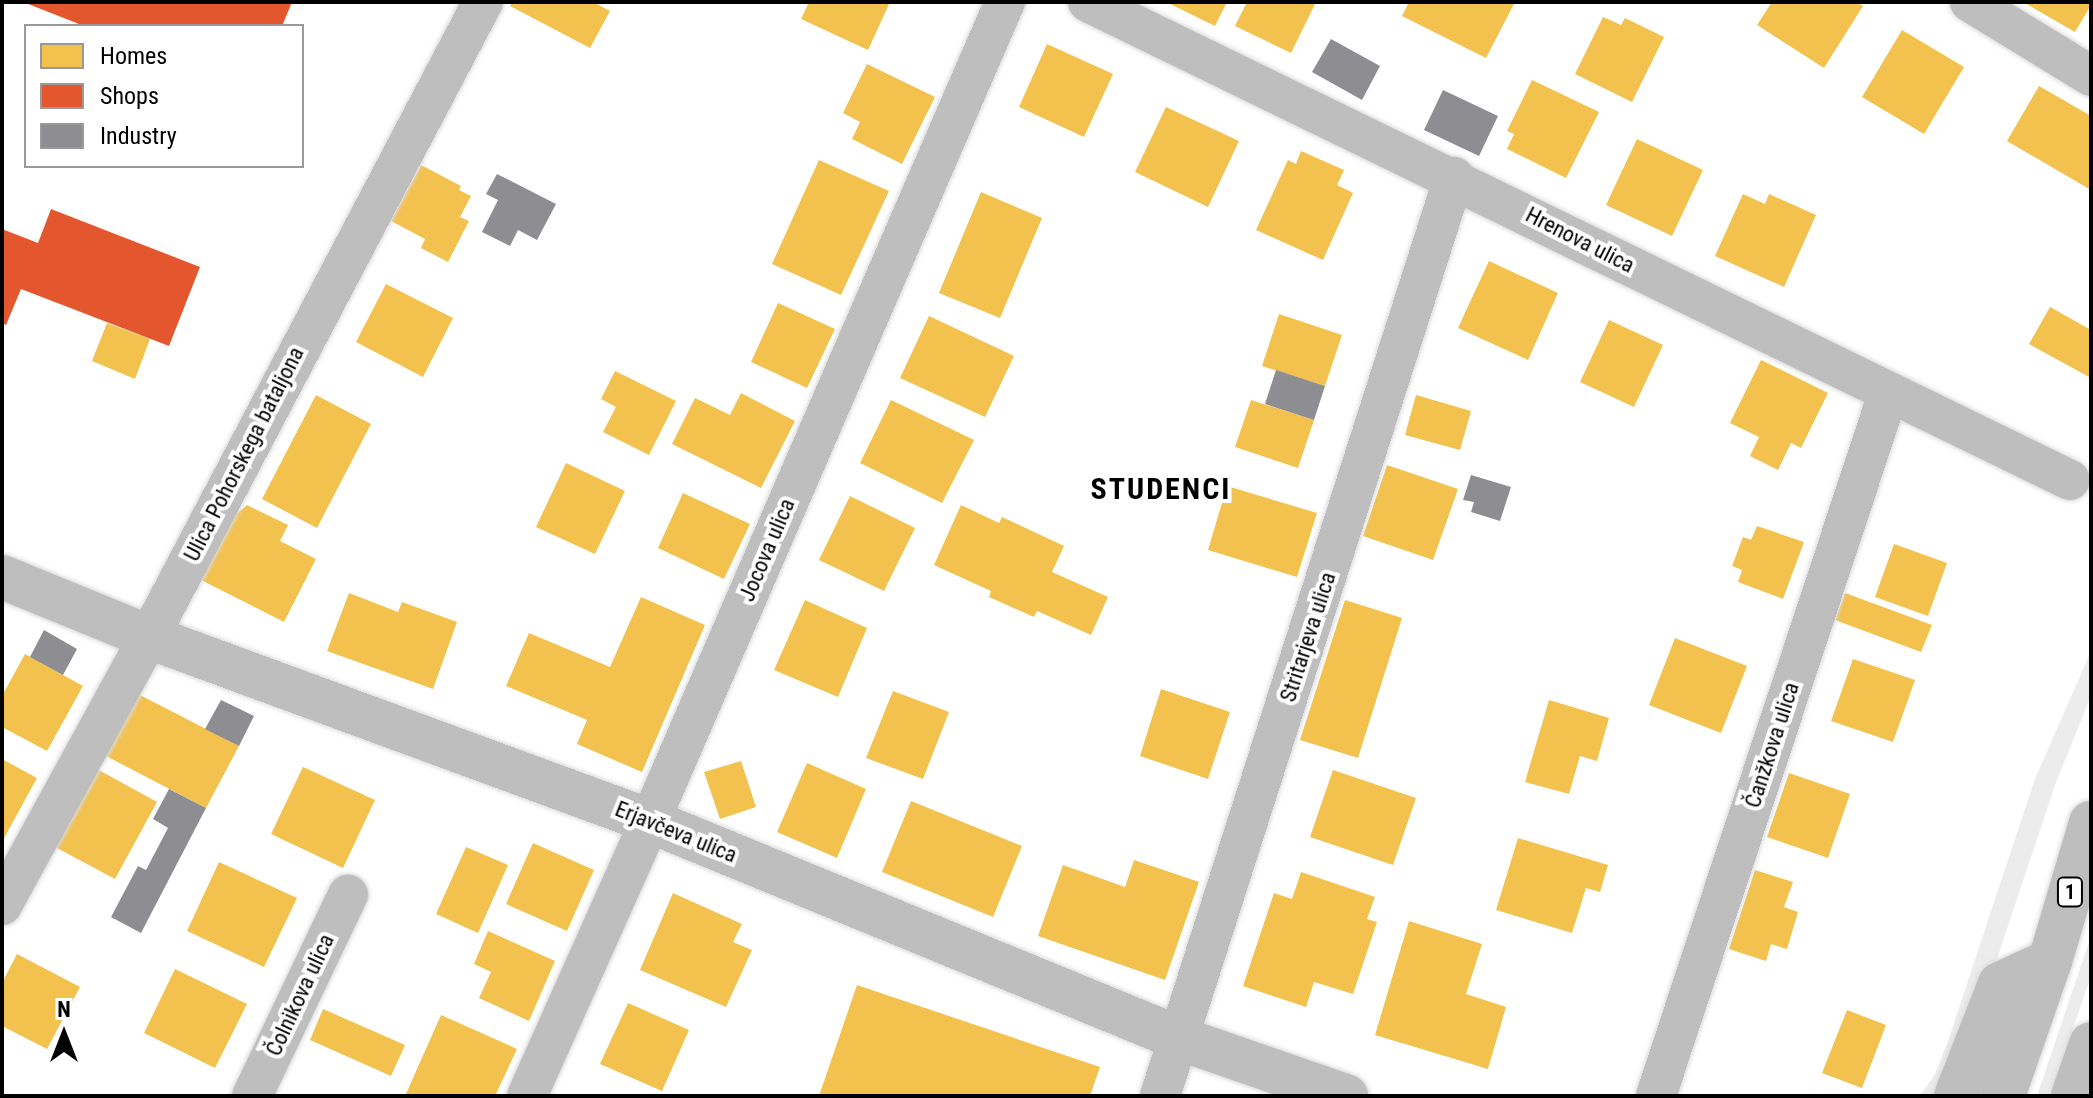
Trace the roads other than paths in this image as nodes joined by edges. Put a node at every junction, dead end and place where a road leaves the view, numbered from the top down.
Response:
1 (483, 2) edge
2 (1005, 2) edge
3 (1088, 2) edge
4 (1970, 2) edge
5 (2091, 76) edge
6 (1454, 177) junction
7 (1888, 394) junction
8 (2070, 480) dead end
9 (2, 577) edge
10 (149, 637) junction
11 (650, 821) junction
12 (2091, 823) edge
13 (348, 895) dead end
14 (2, 905) edge
15 (2050, 961) junction
16 (1181, 1039) junction
17 (2091, 1044) edge
18 (252, 1096) edge
19 (527, 1096) edge
20 (1160, 1096) edge
21 (1346, 1096) edge
22 (1656, 1096) edge
23 (1956, 1096) edge
24 (2003, 1096) edge
25 (2073, 1096) edge

1 - 10 street, Ulica Pohorskega bataljona
2 - 11 street, Jocova ulica
3 - 6 street, Hrenova ulica
4 - 5 street
6 - 7 street, Hrenova ulica
6 - 16 street, Stritarjeva ulica
7 - 8 street, Hrenova ulica
7 - 22 street, Čanžkova ulica
9 - 10 street, Erjavčeva ulica
10 - 11 street, Erjavčeva ulica
10 - 14 street, Ulica Pohorskega bataljona
11 - 16 street, Erjavčeva ulica
11 - 19 street, Jocova ulica
12 - 15 street, 1
13 - 18 street, Čolnikova ulica
15 - 23 street
15 - 24 street, 1
16 - 20 street, Stritarjeva ulica
16 - 21 street, Erjavčeva ulica
17 - 25 street

